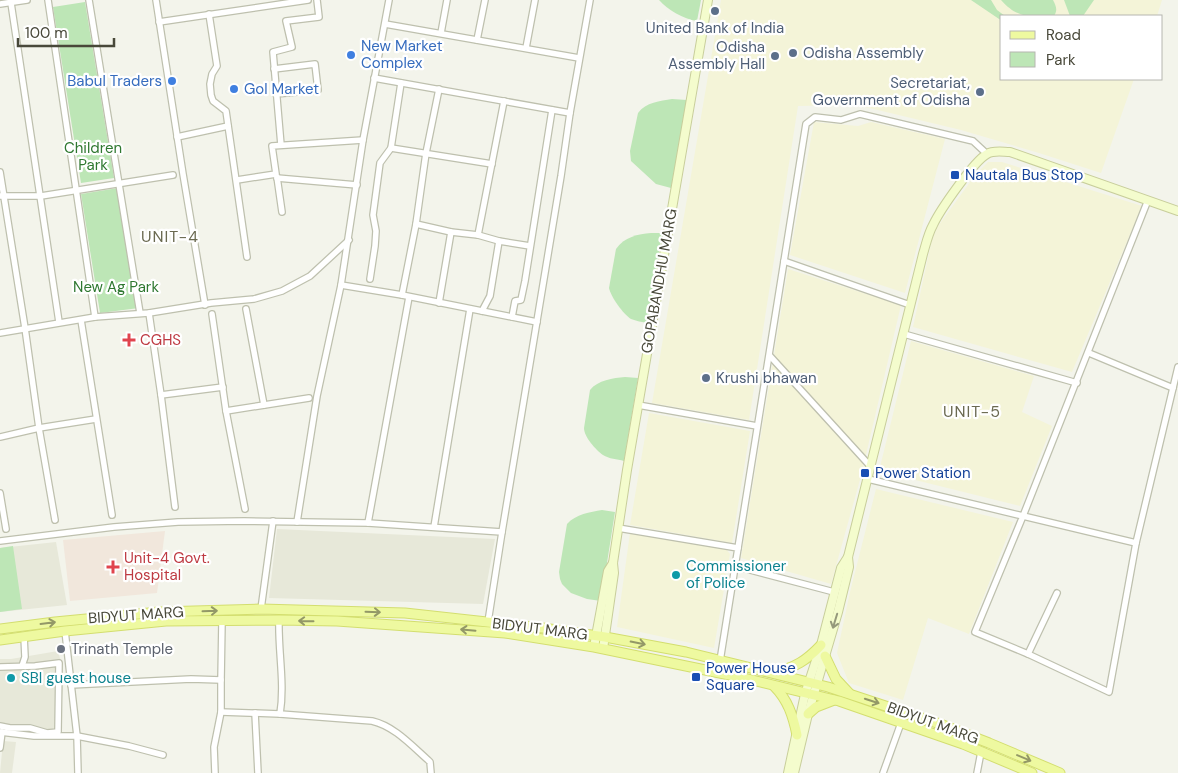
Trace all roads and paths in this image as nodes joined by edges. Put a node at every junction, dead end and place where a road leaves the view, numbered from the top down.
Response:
1 (27, 0) edge
2 (48, 0) edge
3 (90, 0) edge
4 (156, 0) edge
5 (308, 0) edge
6 (317, 0) edge
7 (388, 0) edge
8 (447, 0) edge
9 (485, 0) edge
10 (534, 0) edge
11 (590, 0) edge
12 (708, 0) edge
13 (291, 1) edge
14 (11, 2) junction
15 (0, 4) edge
16 (209, 14) junction
17 (159, 22) junction
18 (385, 24) junction
19 (441, 33) junction
20 (477, 40) junction
21 (526, 48) junction
22 (580, 58) junction
23 (274, 69) junction
24 (374, 78) junction
25 (401, 83) junction
26 (439, 89) junction
27 (276, 94) junction
28 (504, 101) junction
29 (552, 110) junction
30 (570, 113) junction
31 (228, 126) junction
32 (177, 137) junction
33 (363, 140) junction
34 (281, 145) junction
35 (391, 148) junction
36 (426, 153) junction
37 (987, 154) junction
38 (492, 164) junction
39 (0, 172) edge
40 (173, 176) dead end
41 (277, 176) junction
42 (237, 180) junction
43 (119, 184) junction
44 (357, 185) junction
45 (76, 191) junction
46 (2, 196) edge
47 (41, 196) junction
48 (1148, 200) junction
49 (1178, 211) edge
50 (282, 212) dead end
51 (416, 224) junction
52 (451, 232) junction
53 (478, 235) junction
54 (349, 240) junction
55 (499, 241) junction
56 (530, 246) junction
57 (247, 257) dead end
58 (784, 260) junction
59 (370, 278) dead end
60 (341, 285) junction
61 (402, 295) junction
62 (409, 296) junction
63 (439, 303) junction
64 (205, 305) junction
65 (910, 305) junction
66 (246, 309) dead end
67 (470, 309) junction
68 (482, 311) junction
69 (149, 312) junction
70 (140, 313) junction
71 (212, 314) dead end
72 (95, 317) junction
73 (512, 317) junction
74 (81, 320) junction
75 (59, 322) junction
76 (537, 322) junction
77 (26, 328) junction
78 (0, 333) edge
79 (904, 334) junction
80 (1089, 353) junction
81 (770, 356) junction
82 (1178, 367) edge
83 (1077, 382) junction
84 (223, 387) junction
85 (1173, 388) junction
86 (161, 395) junction
87 (309, 398) dead end
88 (264, 405) junction
89 (638, 405) junction
90 (226, 411) junction
91 (96, 419) junction
92 (758, 426) junction
93 (39, 428) junction
94 (0, 437) edge
95 (871, 467) junction
96 (868, 479) junction
97 (0, 493) edge
98 (175, 507) dead end
99 (245, 509) dead end
100 (112, 514) dead end
101 (1023, 516) junction
102 (55, 520) dead end
103 (274, 521) junction
104 (297, 522) junction
105 (368, 523) junction
106 (434, 527) junction
107 (618, 528) junction
108 (6, 529) dead end
109 (502, 532) junction
110 (0, 541) edge
111 (1136, 543) junction
112 (738, 548) junction
113 (735, 566) junction
114 (838, 593) junction
115 (1057, 593) dead end
116 (261, 609) junction
117 (405, 613) junction
118 (279, 620) junction
119 (222, 621) junction
120 (488, 622) junction
121 (404, 626) junction
122 (0, 629) edge
123 (65, 631) junction
124 (24, 636) junction
125 (600, 636) junction
126 (0, 640) edge
127 (821, 645) junction
128 (598, 648) junction
129 (1028, 654) junction
130 (825, 656) junction
131 (720, 661) junction
132 (22, 666) junction
133 (0, 667) edge
134 (772, 673) junction
135 (221, 680) junction
136 (812, 683) junction
137 (71, 685) junction
138 (774, 686) junction
139 (809, 694) junction
140 (850, 694) junction
141 (834, 700) junction
142 (221, 712) junction
143 (255, 713) junction
144 (280, 714) junction
145 (808, 714) junction
146 (901, 722) junction
147 (1, 730) edge
148 (797, 735) junction
149 (77, 736) junction
150 (0, 748) edge
151 (981, 752) junction
152 (163, 755) dead end
153 (78, 773) edge
154 (215, 773) edge
155 (258, 773) edge
156 (431, 773) edge
157 (788, 773) edge
158 (794, 773) edge
159 (883, 773) edge
160 (977, 773) edge
161 (1032, 773) edge
162 (1060, 773) edge

1 - 14 street
2 - 45 street
3 - 43 street
4 - 17 street
5 - 13 street
6 - 23 street
7 - 18 street
8 - 19 street
9 - 20 street
10 - 21 street
11 - 22 street
12 - 89 street, GOPABANDHU MARG
13 - 16 street
14 - 15 street
14 - 47 street
16 - 17 street
16 - 31 street
17 - 32 street
18 - 19 street
18 - 24 street
19 - 20 street
20 - 21 street
21 - 22 street
22 - 30 street
23 - 27 street
23 - 27 street
24 - 25 street
24 - 33 street
25 - 26 street
25 - 35 street
26 - 28 street
26 - 36 street
27 - 34 street
28 - 29 street
28 - 38 street
29 - 30 street
29 - 56 street
30 - 76 street
31 - 32 street
31 - 42 street
32 - 64 street
33 - 34 street
33 - 44 street
34 - 41 street
35 - 36 street
35 - 59 street
36 - 38 street
36 - 51 street
37 - 48 street
37 - 58 street
37 - 65 street
38 - 53 street
39 - 46 street
40 - 43 street
41 - 42 street
41 - 44 street
41 - 50 street
42 - 57 street
43 - 45 street
43 - 70 street
44 - 54 street
45 - 47 street
45 - 72 street
46 - 47 street
46 - 77 street
47 - 75 street
48 - 49 street
48 - 80 street
51 - 52 street
51 - 61 street
52 - 53 street
52 - 63 street
53 - 55 street
54 - 60 street
54 - 64 street
55 - 56 street
55 - 68 street
56 - 73 street
58 - 65 street
58 - 81 street
60 - 61 street
60 - 104 street
61 - 62 street
62 - 63 street
62 - 105 street
63 - 67 street
64 - 69 street
65 - 79 street
66 - 88 street
67 - 68 street
67 - 106 street
68 - 73 street
69 - 70 street
69 - 86 street
70 - 72 street
71 - 84 street
72 - 74 street
73 - 76 street
74 - 75 street
74 - 91 street
75 - 77 street
76 - 109 street
77 - 78 street
77 - 93 street
79 - 83 street
79 - 95 street
80 - 83 street
80 - 85 street
81 - 92 street
81 - 95 street
82 - 85 street
83 - 101 street
84 - 86 street
84 - 90 street
85 - 111 street
86 - 98 street
87 - 88 street
88 - 90 street
89 - 92 street
89 - 107 street, GOPABANDHU MARG
90 - 99 street
91 - 93 street
91 - 100 street
92 - 112 street
93 - 94 street
93 - 102 street
95 - 96 street
96 - 101 street
96 - 114 street
97 - 108 street
101 - 111 street
101 - 129 street
103 - 104 street
103 - 110 street
103 - 116 street
104 - 105 street
105 - 106 street
106 - 109 street
107 - 112 street
107 - 125 street, GOPABANDHU MARG
109 - 120 street
111 - 129 street
112 - 113 street
113 - 114 street
113 - 131 street
114 - 127 street
114 -> 130 street
115 - 129 street
116 -> 117 main road, BIDYUT MARG
122 -> 116 main road, BIDYUT MARG
117 - 120 main road, BIDYUT MARG
117 - 121 main road
118 - 119 main road, BIDYUT MARG
121 -> 118 main road, BIDYUT MARG
118 - 144 street
119 - 123 main road, BIDYUT MARG
119 - 135 street
120 - 125 main road, BIDYUT MARG
128 -> 121 main road, BIDYUT MARG
123 - 124 main road, BIDYUT MARG
123 - 137 street
124 - 126 main road, BIDYUT MARG
124 - 132 street
125 - 128 street, GOPABANDHU MARG
125 -> 131 main road, BIDYUT MARG
127 - 134 main road
127 - 136 street
128 - 138 main road, BIDYUT MARG
130 - 136 street
130 - 140 main road
131 - 134 main road, BIDYUT MARG
132 - 133 street
132 - 147 street
134 - 136 main road, BIDYUT MARG
135 - 137 street
135 - 142 street
136 - 139 street
136 - 140 main road, BIDYUT MARG
137 - 149 street
138 - 139 main road, BIDYUT MARG
138 - 148 main road
139 - 141 main road, BIDYUT MARG
139 - 145 street
139 - 148 street
140 -> 162 main road, BIDYUT MARG
141 - 145 main road
141 - 146 main road, BIDYUT MARG
142 - 143 street
142 - 154 street
143 - 144 street
143 - 155 street
144 - 156 street
145 - 158 street
146 - 151 main road, BIDYUT MARG
146 - 159 street
147 - 149 street
147 - 150 street
148 - 157 street
149 - 152 street
149 - 153 street
151 - 160 street
151 - 161 main road, BIDYUT MARG

